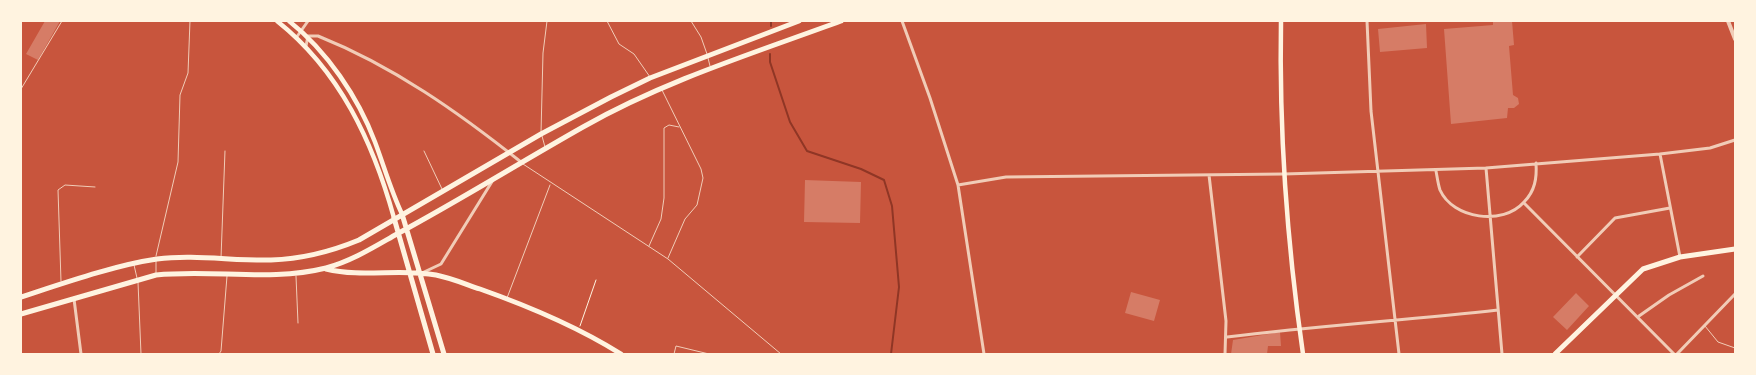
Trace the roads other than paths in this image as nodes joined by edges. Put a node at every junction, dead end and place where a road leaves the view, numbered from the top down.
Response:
1 (62, 21) edge
2 (190, 21) edge
3 (277, 21) edge
4 (289, 21) edge
5 (308, 21) edge
6 (547, 21) edge
7 (607, 21) edge
8 (691, 21) edge
9 (799, 21) edge
10 (841, 21) edge
11 (902, 21) edge
12 (1281, 21) edge
13 (1367, 21) edge
14 (1728, 21) edge
15 (302, 31) junction
16 (308, 36) junction
17 (296, 38) junction
18 (1735, 39) edge
19 (306, 46) junction
20 (707, 56) junction
21 (711, 70) junction
22 (650, 78) junction
23 (21, 89) edge
24 (661, 89) junction
25 (680, 127) junction
26 (541, 134) junction
27 (1735, 140) edge
28 (545, 150) junction
29 (225, 151) dead end
30 (424, 151) dead end
31 (509, 153) junction
32 (1660, 154) junction
33 (521, 162) junction
34 (1536, 163) junction
35 (1486, 168) junction
36 (1379, 170) junction
37 (1436, 171) junction
38 (1284, 174) junction
39 (1209, 176) junction
40 (494, 178) junction
41 (551, 184) junction
42 (958, 185) junction
43 (95, 187) dead end
44 (443, 191) junction
45 (1524, 203) junction
46 (1670, 208) junction
47 (402, 214) junction
48 (1491, 215) junction
49 (394, 218) junction
50 (407, 230) junction
51 (399, 233) junction
52 (649, 246) junction
53 (1735, 249) edge
54 (1577, 257) junction
55 (1680, 257) junction
56 (222, 258) junction
57 (156, 260) junction
58 (668, 260) junction
59 (134, 264) junction
60 (324, 268) junction
61 (296, 272) junction
62 (227, 273) junction
63 (412, 274) junction
64 (421, 274) junction
65 (156, 275) junction
66 (1703, 276) dead end
67 (138, 280) junction
68 (61, 284) junction
69 (1735, 294) edge
70 (1617, 295) junction
71 (21, 298) edge
72 (507, 298) junction
73 (74, 299) junction
74 (1498, 310) junction
75 (21, 314) edge
76 (1639, 316) junction
77 (1396, 322) junction
78 (298, 323) dead end
79 (1704, 325) junction
80 (1299, 328) junction
81 (1227, 337) junction
82 (1735, 348) edge
83 (81, 354) edge
84 (141, 354) edge
85 (219, 354) edge
86 (433, 354) edge
87 (444, 354) edge
88 (621, 354) edge
89 (674, 354) edge
90 (708, 354) edge
91 (781, 354) edge
92 (984, 354) edge
93 (1224, 354) edge
94 (1303, 354) edge
95 (1399, 354) edge
96 (1502, 354) edge
97 (1555, 354) edge
98 (1676, 354) edge

1 - 23 lane
2 - 57 lane
3 - 17 main road
4 - 15 main road
5 - 15 street
6 - 26 lane
7 - 22 lane
8 - 20 lane
9 - 20 main road
10 - 21 main road
11 - 42 street
12 - 38 main road
13 - 36 street
14 - 18 street
15 - 16 main road
15 - 17 street
16 - 19 street
16 - 31 street
16 - 47 main road
17 - 19 main road
19 - 49 main road
20 - 21 lane
20 - 22 main road
21 - 24 main road
22 - 26 main road
24 - 25 lane
24 - 28 main road
25 - 52 lane
25 - 58 lane
26 - 28 lane
26 - 31 main road
27 - 32 street
28 - 33 main road
29 - 56 lane
30 - 44 lane
31 - 33 street
31 - 44 main road
32 - 34 street
32 - 46 street
33 - 40 main road
33 - 41 lane
34 - 35 street
34 - 45 street
35 - 37 street
35 - 48 street
36 - 37 street
36 - 38 street
36 - 77 street
37 - 48 street
38 - 39 street
38 - 80 main road
39 - 42 street
39 - 81 street
40 - 50 main road
40 - 64 street
41 - 52 lane
41 - 72 lane
42 - 92 street
43 - 68 lane
44 - 47 main road
45 - 48 street
45 - 54 street
46 - 54 street
46 - 55 street
47 - 49 main road
47 - 50 main road
48 - 74 street
49 - 51 main road
49 - 56 main road
50 - 51 main road
50 - 64 main road
51 - 60 main road
51 - 63 main road
52 - 58 lane
53 - 55 main road
54 - 70 street
55 - 70 main road
56 - 57 main road
57 - 59 main road
57 - 65 lane
58 - 91 lane
59 - 67 lane
59 - 68 main road
60 - 61 main road
60 - 63 main road
61 - 62 main road
61 - 78 lane
62 - 65 main road
62 - 85 lane
63 - 64 main road
63 - 86 main road
64 - 72 main road
64 - 87 main road
65 - 67 main road
66 - 76 street
67 - 73 main road
67 - 84 lane
68 - 71 main road
69 - 79 street
70 - 76 street
70 - 97 main road
72 - 88 main road
73 - 75 main road
73 - 83 street
74 - 77 street
74 - 96 street
76 - 98 street
77 - 80 street
77 - 95 street
79 - 82 lane
79 - 98 street
80 - 81 street
80 - 94 main road
81 - 93 street
89 - 90 lane

